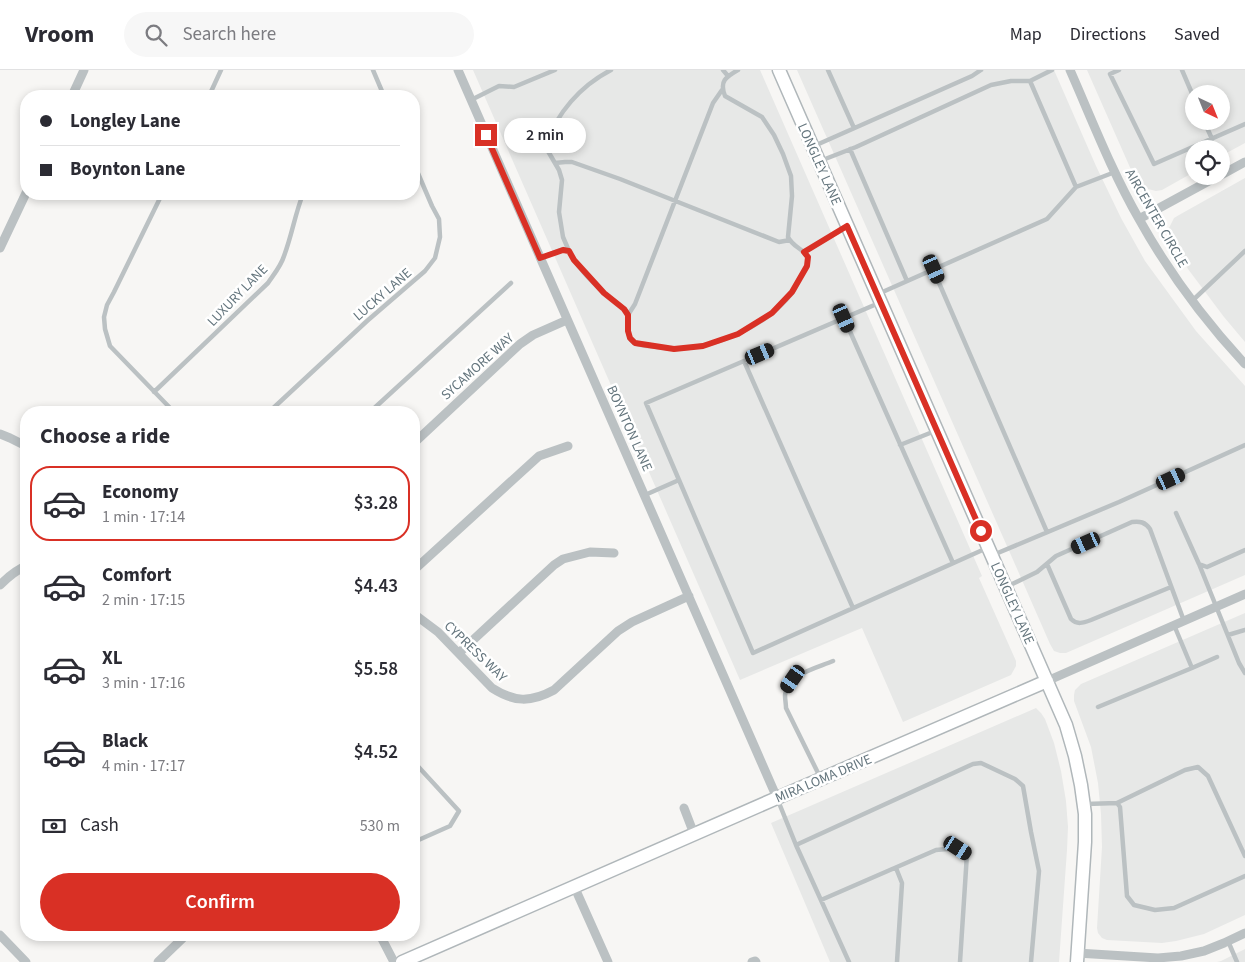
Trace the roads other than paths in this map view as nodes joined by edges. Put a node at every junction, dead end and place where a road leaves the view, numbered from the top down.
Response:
1 (84, 70) edge
2 (221, 70) edge
3 (373, 70) edge
4 (458, 70) edge
5 (555, 70) edge
6 (611, 70) edge
7 (723, 70) edge
8 (738, 70) edge
9 (779, 70) edge
10 (828, 70) edge
11 (981, 70) edge
12 (1052, 70) edge
13 (1070, 70) edge
14 (1119, 70) edge
15 (1182, 70) edge
16 (728, 76) junction
17 (1030, 81) junction
18 (1188, 85) edge
19 (75, 90) edge
20 (211, 90) edge
21 (381, 90) edge
22 (722, 90) junction
23 (470, 100) junction
24 (1245, 124) edge
25 (854, 128) junction
26 (1208, 130) edge
27 (1212, 139) junction
28 (812, 146) junction
29 (850, 149) junction
30 (819, 162) junction
31 (1245, 162) edge
32 (554, 163) junction
33 (1230, 170) edge
34 (1115, 172) junction
35 (420, 177) edge
36 (1202, 185) edge
37 (1076, 188) junction
38 (23, 200) edge
39 (159, 200) edge
40 (301, 200) edge
41 (675, 201) junction
42 (1139, 219) junction
43 (847, 226) junction
44 (790, 240) junction
45 (0, 248) edge
46 (569, 251) junction
47 (1245, 251) edge
48 (804, 252) junction
49 (540, 258) junction
50 (934, 269) junction
51 (907, 281) junction
52 (511, 283) dead end
53 (879, 298) junction
54 (1192, 301) junction
55 (628, 315) junction
56 (844, 318) junction
57 (567, 320) junction
58 (744, 361) junction
59 (1245, 364) edge
60 (154, 392) junction
61 (168, 406) edge
62 (275, 406) edge
63 (377, 406) edge
64 (936, 430) junction
65 (0, 434) edge
66 (420, 437) edge
67 (20, 443) edge
68 (900, 445) junction
69 (1245, 445) edge
70 (568, 446) dead end
71 (679, 480) junction
72 (644, 495) junction
73 (1176, 513) dead end
74 (1048, 532) junction
75 (1245, 550) edge
76 (990, 552) junction
77 (614, 553) dead end
78 (953, 563) junction
79 (1047, 564) junction
80 (1199, 564) junction
81 (420, 565) edge
82 (20, 569) edge
83 (0, 585) edge
84 (1006, 587) junction
85 (1171, 587) junction
86 (1245, 594) edge
87 (689, 596) junction
88 (1216, 607) junction
89 (853, 608) junction
90 (420, 618) edge
91 (1184, 621) junction
92 (1174, 625) junction
93 (1245, 630) edge
94 (1228, 635) junction
95 (459, 653) junction
96 (1216, 657) dead end
97 (833, 661) dead end
98 (1192, 668) junction
99 (1245, 673) edge
100 (1047, 681) junction
101 (1098, 707) dead end
102 (420, 769) edge
103 (821, 779) junction
104 (777, 798) junction
105 (1117, 803) junction
106 (1084, 804) junction
107 (684, 808) dead end
108 (694, 834) junction
109 (420, 839) edge
110 (796, 845) junction
111 (1245, 856) edge
112 (896, 868) junction
113 (1245, 876) edge
114 (574, 886) junction
115 (821, 900) junction
116 (1245, 933) edge
117 (0, 935) edge
118 (180, 941) edge
119 (383, 941) edge
120 (1228, 941) junction
121 (1077, 957) edge
122 (26, 962) edge
123 (158, 962) edge
124 (394, 962) edge
125 (402, 962) edge
126 (608, 962) edge
127 (849, 962) edge
128 (898, 962) edge
129 (960, 962) edge
130 (1031, 962) edge
131 (1237, 962) edge

1 - 19 street
2 - 20 lane
3 - 21 lane
4 - 23 street, BOYNTON LANE
5 - 23 lane
6 - 32 lane
7 - 16 lane
8 - 16 lane
9 - 28 main road, LONGLEY LANE
10 - 25 lane
11 - 25 lane
12 - 17 lane
13 - 34 street, AIRCENTER CIRCLE
14 - 27 lane
15 - 18 lane
16 - 22 lane
17 - 29 lane
17 - 37 lane
22 - 41 lane
22 - 44 lane
23 - 49 street, BOYNTON LANE
24 - 27 lane
25 - 28 lane
26 - 27 lane
28 - 30 main road, LONGLEY LANE
29 - 30 lane
29 - 51 lane
30 - 43 main road, LONGLEY LANE
31 - 33 street
32 - 41 lane
32 - 46 lane
34 - 37 lane
34 - 42 street, AIRCENTER CIRCLE
35 - 62 lane, LUCKY LANE
36 - 42 street
37 - 50 lane
38 - 45 street
39 - 60 lane
40 - 60 lane, LUXURY LANE
41 - 44 lane
41 - 55 lane
42 - 54 street, AIRCENTER CIRCLE
43 - 48 lane
43 - 53 main road, LONGLEY LANE
44 - 48 lane
46 - 49 lane
46 - 55 lane
47 - 54 lane
48 - 55 lane
49 - 57 street, BOYNTON LANE
50 - 51 lane
50 - 74 lane
51 - 53 lane
52 - 63 lane
53 - 56 lane
53 - 64 main road, LONGLEY LANE
54 - 59 street, AIRCENTER CIRCLE
56 - 58 lane
56 - 68 lane
57 - 66 street, SYCAMORE WAY
57 - 72 street, BOYNTON LANE
58 - 71 lane
58 - 89 lane
60 - 61 lane
64 - 68 lane
64 - 76 main road, LONGLEY LANE
65 - 67 street
68 - 78 lane
69 - 74 lane
70 - 81 street
71 - 72 lane
71 - 89 lane
72 - 87 street, BOYNTON LANE
73 - 80 lane
74 - 76 lane
75 - 80 lane
76 - 78 lane
76 - 84 main road, LONGLEY LANE
77 - 95 street
78 - 89 lane
79 - 84 lane
79 - 85 lane
79 - 85 lane
80 - 88 lane
82 - 83 street
84 - 100 main road, LONGLEY LANE
85 - 91 lane
86 - 88 street, MIRA LOMA DRIVE
87 - 95 street, CYPRESS WAY
87 - 104 street, BOYNTON LANE
88 - 91 street, MIRA LOMA DRIVE
88 - 94 lane
90 - 95 street, CYPRESS WAY
91 - 92 street, MIRA LOMA DRIVE
92 - 98 lane
92 - 100 street, MIRA LOMA DRIVE
93 - 94 lane
94 - 99 lane
96 - 98 lane
97 - 103 lane
98 - 101 lane
100 - 103 main road, MIRA LOMA DRIVE
100 - 106 main road, LONGLEY LANE
102 - 109 lane
103 - 104 main road, MIRA LOMA DRIVE
104 - 108 main road, MIRA LOMA DRIVE
104 - 110 lane
105 - 106 lane
105 - 111 lane
105 - 113 lane
106 - 121 main road, LONGLEY LANE
107 - 108 street
108 - 114 main road, MIRA LOMA DRIVE
110 - 115 lane
110 - 130 lane
112 - 115 lane
112 - 128 lane
112 - 129 lane
114 - 125 main road, MIRA LOMA DRIVE
114 - 126 street
115 - 127 lane
116 - 120 street
117 - 122 street
118 - 123 street
119 - 124 street
120 - 121 street
120 - 131 lane

